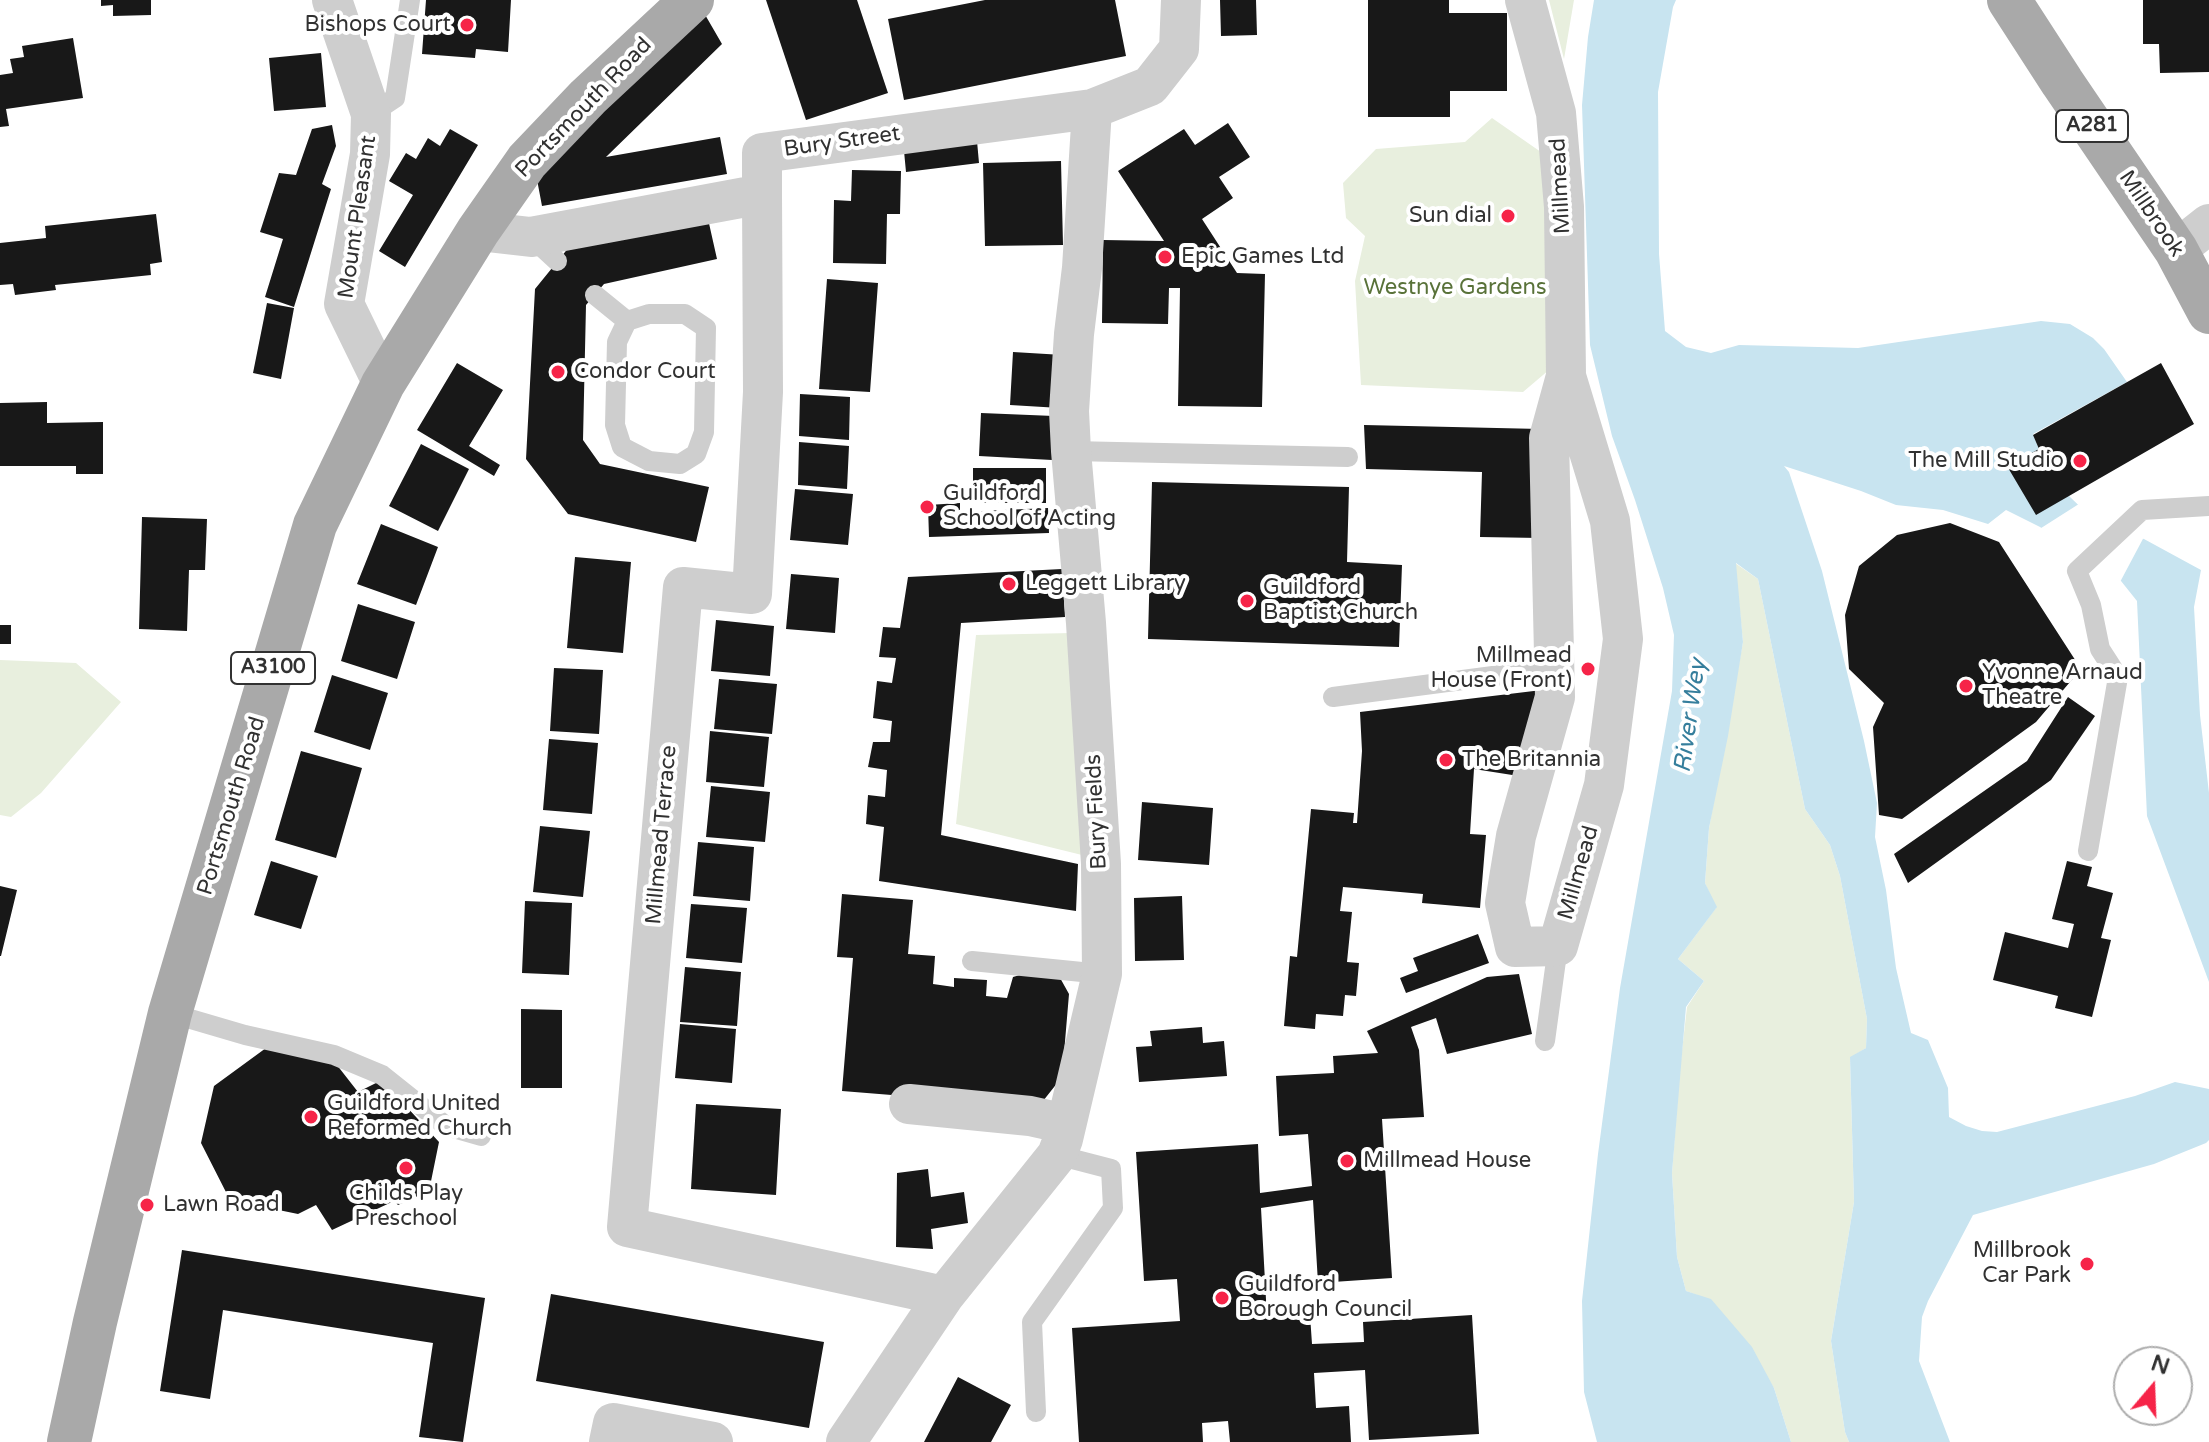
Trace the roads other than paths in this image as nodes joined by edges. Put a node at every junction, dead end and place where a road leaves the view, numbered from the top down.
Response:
1 (332, 0) edge
2 (410, 0) edge
3 (692, 0) edge
4 (1181, 0) edge
5 (1525, 0) edge
6 (2009, 0) edge
7 (1092, 109) junction
8 (371, 114) junction
9 (762, 194) junction
10 (478, 231) junction
11 (2193, 237) edge
12 (595, 295) dead end
13 (2209, 312) edge
14 (627, 321) junction
15 (1566, 376) junction
16 (383, 384) junction
17 (1071, 451) junction
18 (1348, 457) dead end
19 (2209, 506) edge
20 (1554, 668) junction
21 (1333, 697) dead end
22 (2088, 851) dead end
23 (1558, 946) junction
24 (972, 961) dead end
25 (1102, 974) junction
26 (170, 1013) junction
27 (1545, 1041) dead end
28 (909, 1104) dead end
29 (481, 1136) dead end
30 (1062, 1139) junction
31 (944, 1296) junction
32 (1036, 1412) dead end
33 (69, 1442) edge
34 (609, 1442) edge
35 (713, 1442) edge
36 (846, 1442) edge

1 - 8 street, Mount Pleasant
2 - 8 lane
3 - 10 main road, Portsmouth Road / A3100
4 - 7 street, Bury Street
5 - 15 street, Millmead
6 - 11 main road, Millbrook / A281
7 - 9 street, Bury Street
7 - 17 street, Bury Fields
8 - 16 street, Mount Pleasant
9 - 10 street
9 - 31 street, Millmead Terrace
10 - 16 main road, Portsmouth Road / A3100
11 - 13 main road, Millbrook / A281
12 - 14 lane
14 - 14 lane
15 - 20 street, Millmead
15 - 23 street, Millmead
16 - 26 main road, Portsmouth Road / A3100
17 - 18 lane
17 - 25 street, Bury Fields
19 - 22 lane
20 - 21 lane
20 - 23 street, Millmead
23 - 27 lane
24 - 25 lane
25 - 30 street, Bury Fields
26 - 29 lane
26 - 33 main road, Portsmouth Road / A3100
28 - 30 street
30 - 31 street, Bury Fields
30 - 32 lane
31 - 36 street, Bury Fields
34 - 35 street

